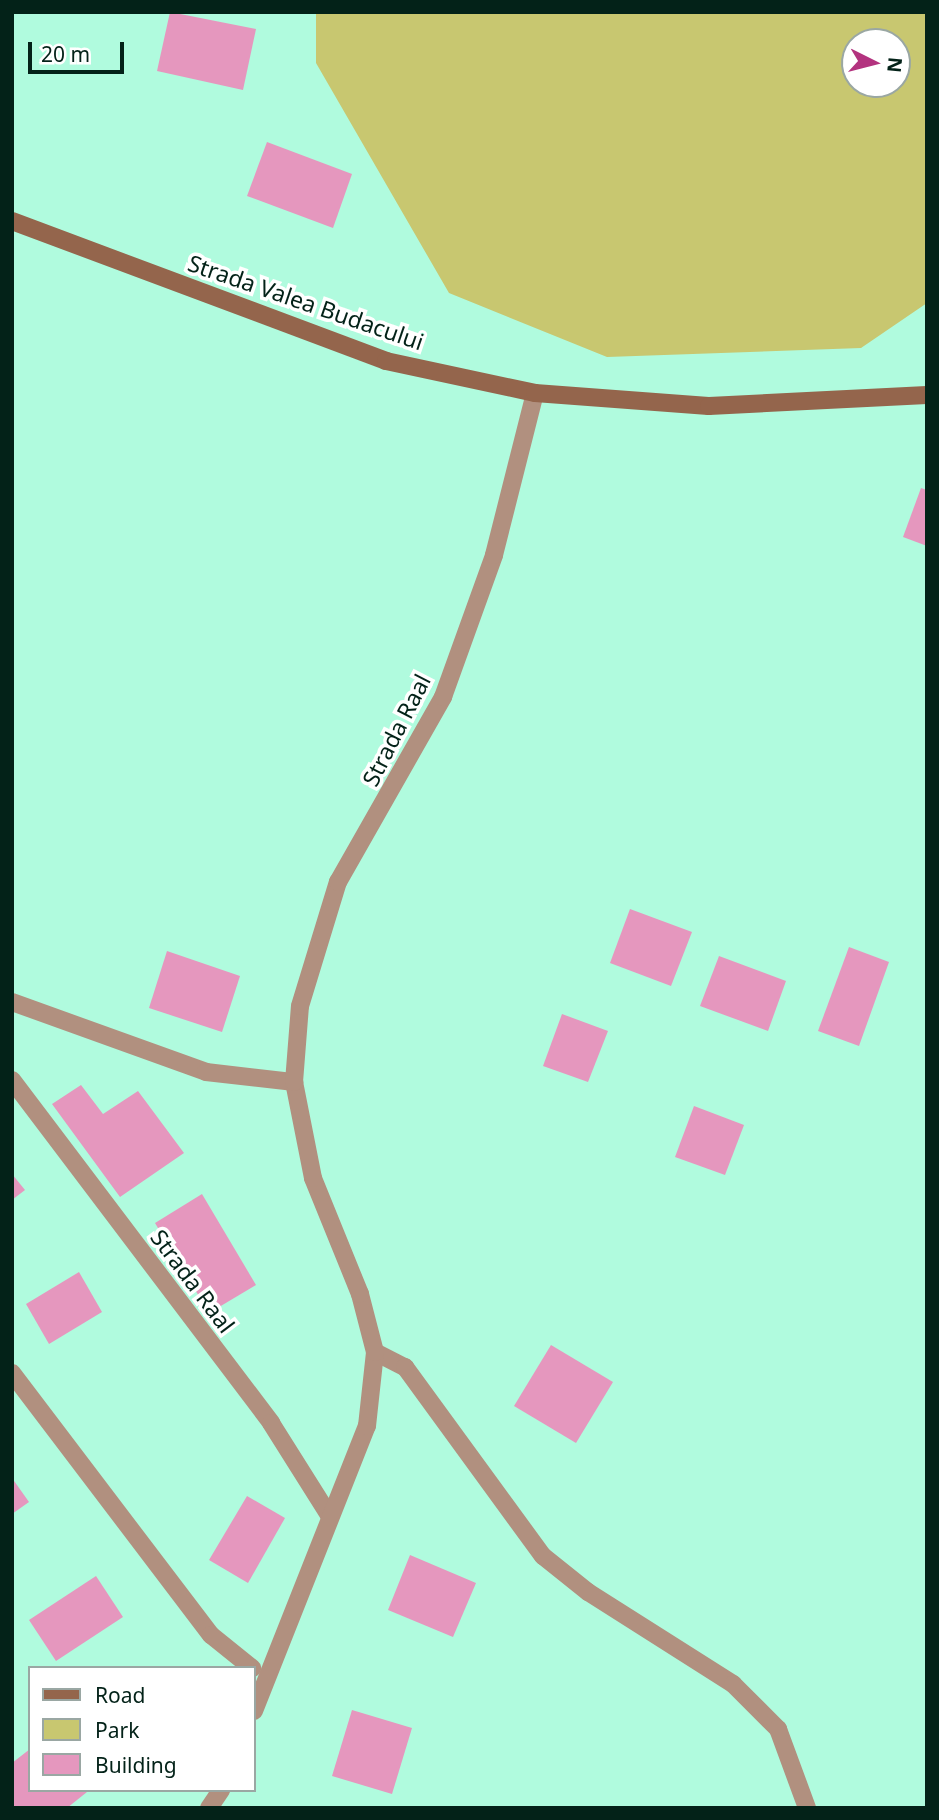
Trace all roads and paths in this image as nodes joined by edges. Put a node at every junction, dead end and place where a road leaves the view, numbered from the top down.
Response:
1 (12, 221) edge
2 (535, 393) junction
3 (927, 395) edge
4 (12, 1002) edge
5 (12, 1080) edge
6 (294, 1082) junction
7 (376, 1352) junction
8 (12, 1373) edge
9 (329, 1515) junction
10 (251, 1666) edge
11 (257, 1671) edge
12 (220, 1792) edge
13 (209, 1808) edge
14 (807, 1808) edge

1 - 2 main road, Strada Valea Budacului
2 - 3 main road, Strada Valea Budacului
2 - 6 street, Strada Raal
4 - 6 street
5 - 9 street, Strada Raal
6 - 7 street, Strada Raal
7 - 9 street, Strada Raal
7 - 14 street
8 - 10 street
9 - 11 street, Strada Raal
12 - 13 street

